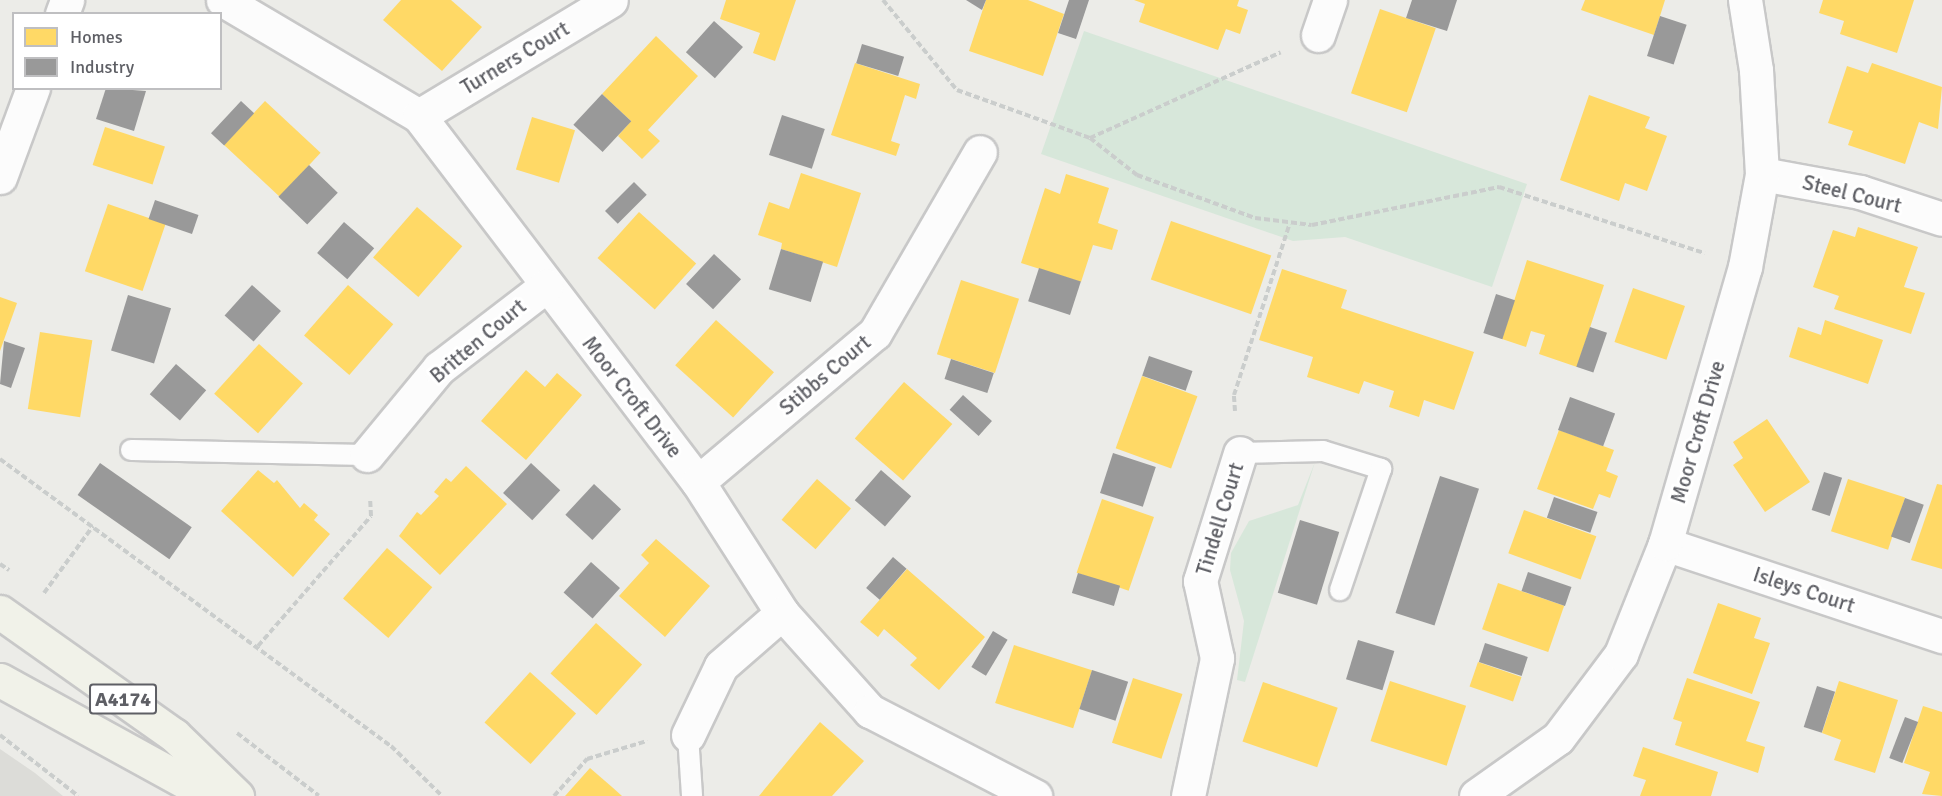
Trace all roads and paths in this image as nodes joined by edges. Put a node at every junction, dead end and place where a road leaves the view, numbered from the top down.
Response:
1 (223, 0) edge
2 (611, 0) edge
3 (882, 0) edge
4 (1330, 0) edge
5 (1745, 0) edge
6 (1318, 35) joint
7 (32, 90) edge
8 (419, 116) junction
9 (1090, 138) junction
10 (980, 152) dead end
11 (1762, 174) junction
12 (0, 177) edge
13 (1942, 219) edge
14 (1289, 226) junction
15 (1745, 267) junction
16 (546, 286) junction
17 (131, 450) dead end
18 (1240, 453) junction
19 (368, 455) junction
20 (0, 459) edge
21 (698, 482) junction
22 (93, 526) junction
23 (1665, 544) junction
24 (1340, 590) dead end
25 (44, 594) dead end
26 (0, 612) edge
27 (782, 613) junction
28 (1942, 636) edge
29 (258, 646) junction
30 (0, 680) edge
31 (0, 735) edge
32 (688, 735) junction
33 (78, 796) edge
34 (212, 796) edge
35 (237, 796) edge
36 (442, 796) edge
37 (554, 796) edge
38 (692, 796) edge
39 (1035, 796) edge
40 (1188, 796) edge
41 (1476, 796) edge

1 - 8 street, Moor Croft Drive
2 - 8 street, Turners Court
3 - 9 path
4 - 6 street
5 - 11 street, Moor Croft Drive
6 - 9 path
7 - 12 street
8 - 16 street, Moor Croft Drive
9 - 14 path
10 - 21 street, Stibbs Court
11 - 13 street, Steel Court
11 - 15 street, Moor Croft Drive
14 - 15 path
14 - 18 path
15 - 23 street, Moor Croft Drive
16 - 19 street, Britten Court
16 - 21 street, Moor Croft Drive
17 - 19 lane
18 - 24 lane
18 - 40 street, Tindell Court
19 - 29 path
20 - 22 path
21 - 27 street, Moor Croft Drive
22 - 25 path
22 - 29 path
23 - 28 street, Isleys Court
23 - 41 street, Moor Croft Drive
26 - 35 main road, A4174
27 - 32 street
27 - 39 street, Moor Croft Drive
29 - 36 path
30 - 34 main road, A4174
31 - 33 path
32 - 37 path
32 - 38 lane

